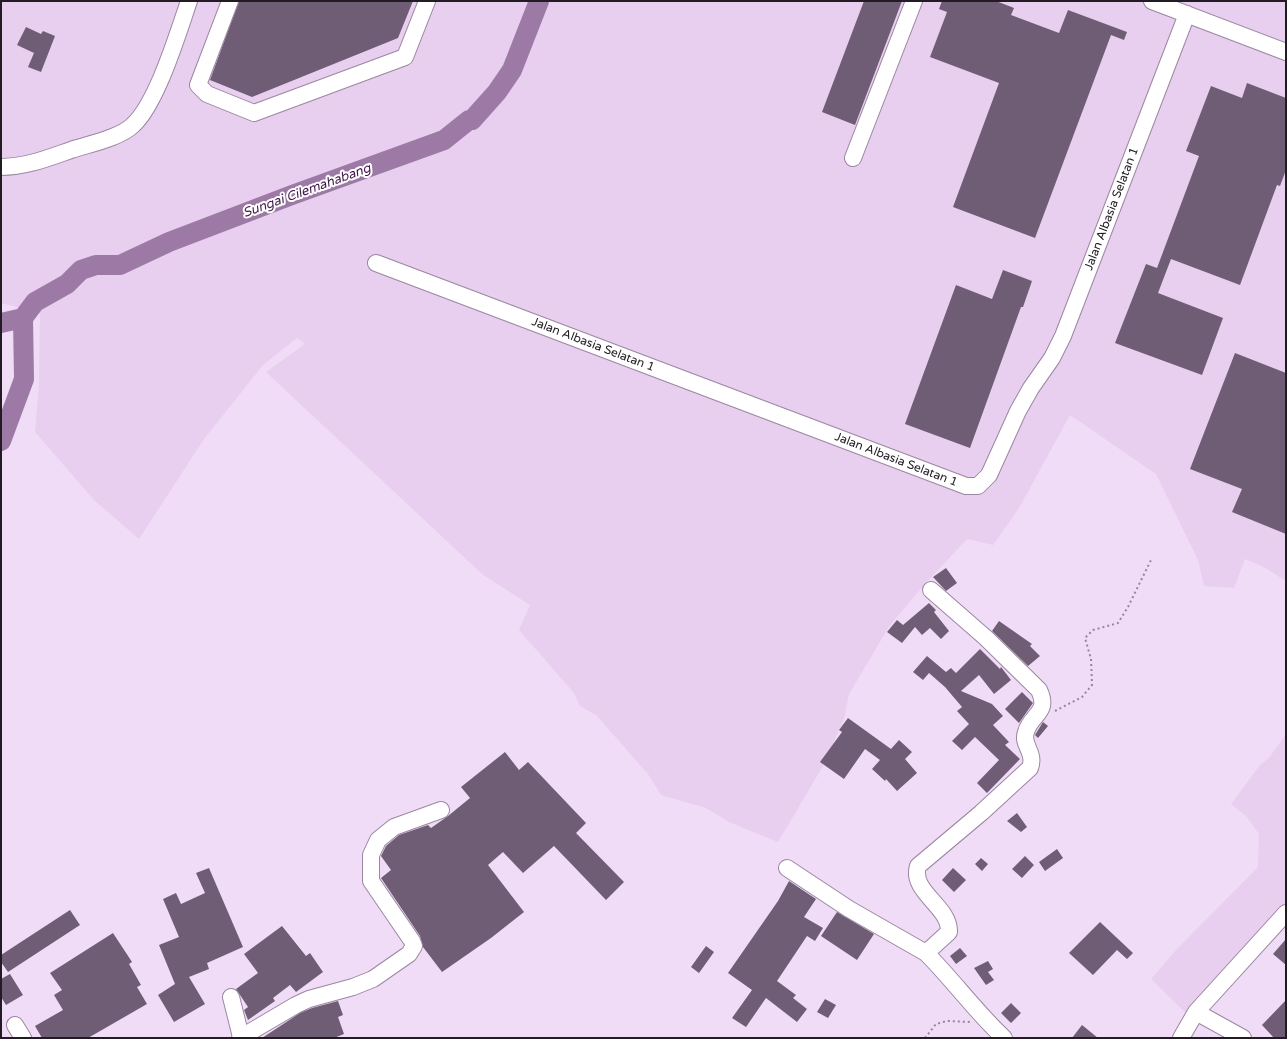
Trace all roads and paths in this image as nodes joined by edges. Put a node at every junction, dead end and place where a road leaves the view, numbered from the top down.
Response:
1 (190, 1) edge
2 (230, 1) edge
3 (427, 1) edge
4 (914, 1) edge
5 (1152, 1) edge
6 (1186, 14) junction
7 (1286, 52) edge
8 (853, 158) dead end
9 (1, 168) edge
10 (376, 262) dead end
11 (1152, 558) dead end
12 (931, 590) dead end
13 (1040, 713) junction
14 (441, 810) dead end
15 (787, 868) dead end
16 (1286, 913) edge
17 (926, 953) junction
18 (231, 997) dead end
19 (1196, 1012) junction
20 (988, 1023) junction
21 (240, 1038) edge
22 (925, 1038) edge
23 (1004, 1038) edge
24 (1181, 1038) edge
25 (1243, 1038) edge

1 - 9 street
2 - 3 street
4 - 8 street
5 - 6 street
6 - 7 street
6 - 10 street, Jalan Albasia Selatan 1
11 - 13 path
12 - 13 street
13 - 17 street
14 - 21 street
15 - 17 street
16 - 19 street
17 - 20 street
18 - 21 street
19 - 24 street
19 - 25 street
20 - 22 path
20 - 23 street

